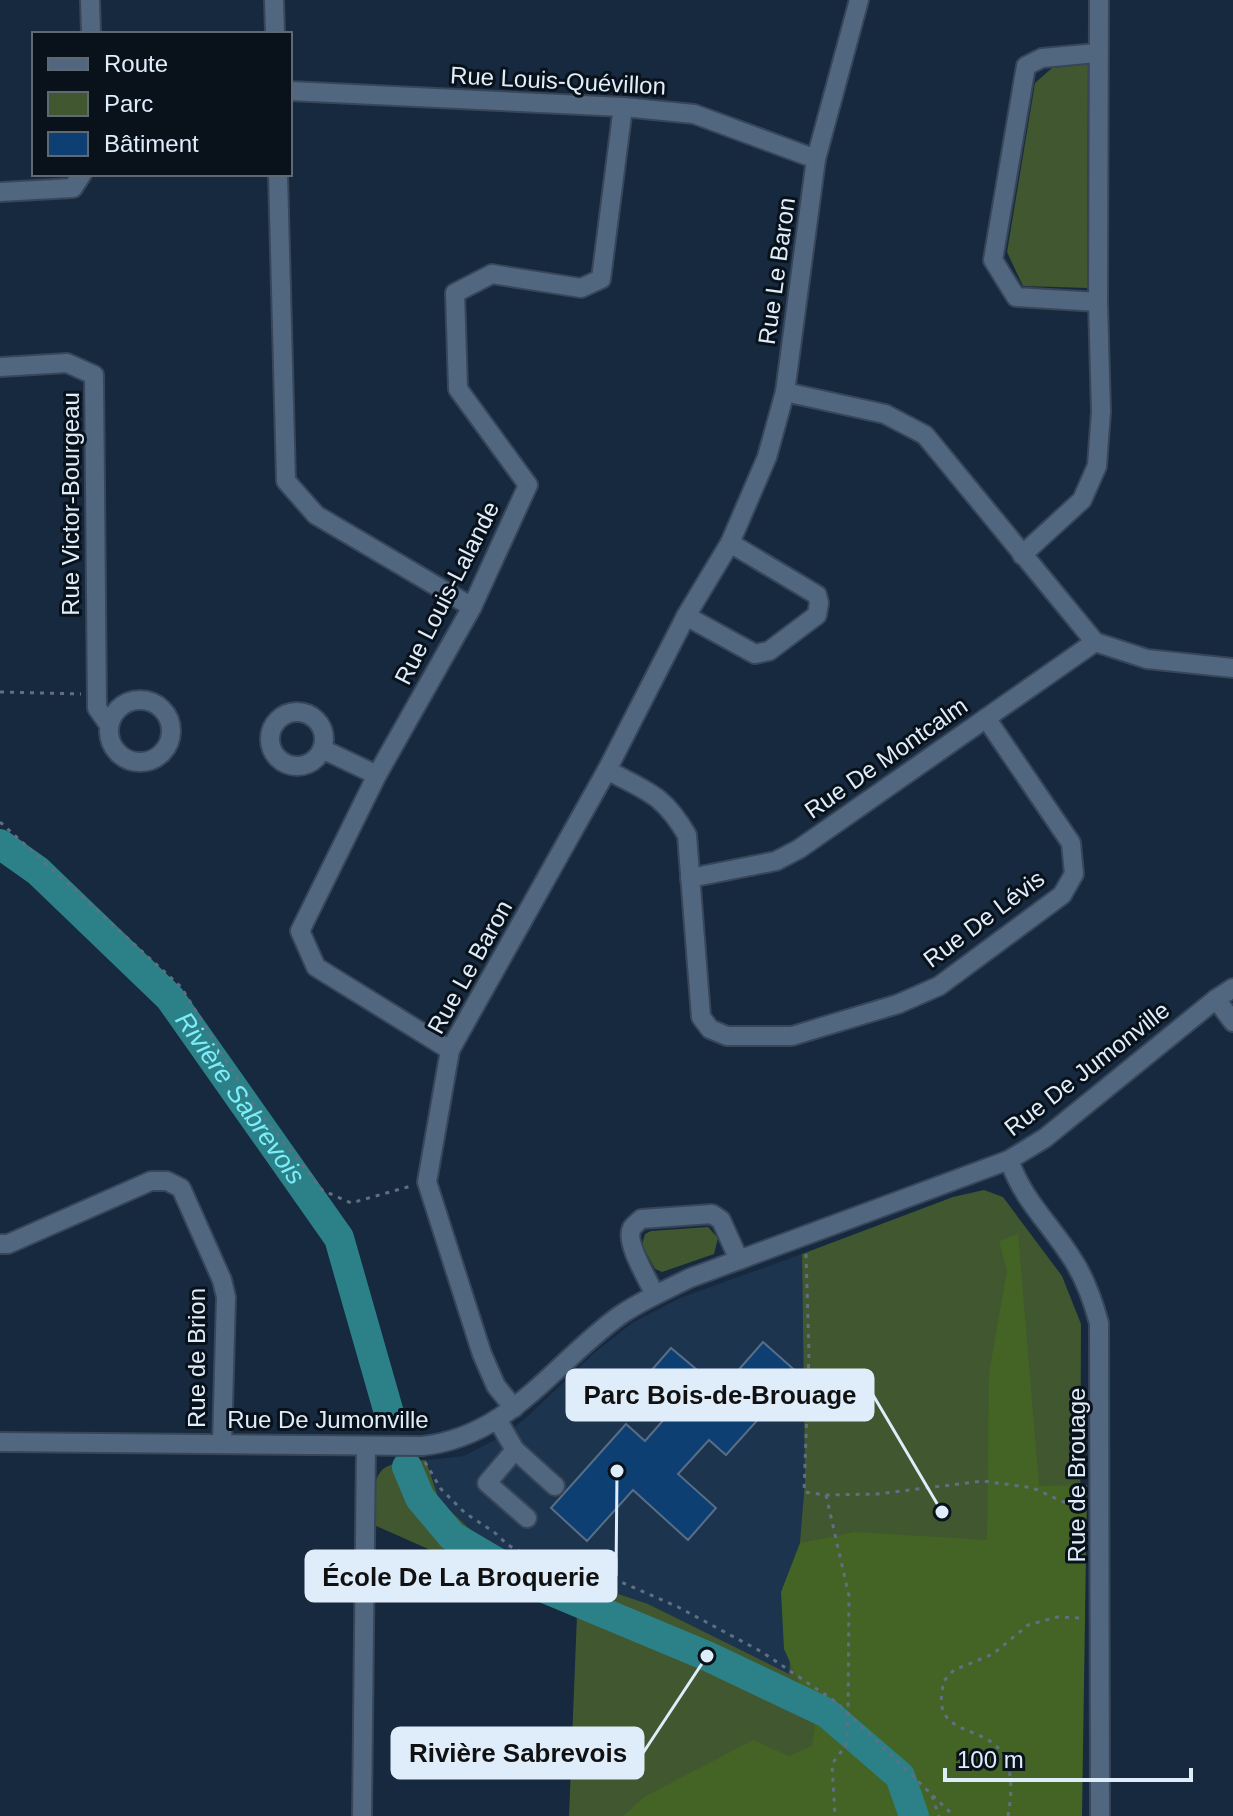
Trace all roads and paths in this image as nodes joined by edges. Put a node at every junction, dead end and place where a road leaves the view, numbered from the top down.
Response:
1 (90, 0) edge
2 (274, 0) edge
3 (859, 0) edge
4 (1099, 0) edge
5 (91, 32) edge
6 (275, 32) edge
7 (1097, 53) junction
8 (292, 91) edge
9 (623, 107) junction
10 (816, 159) junction
11 (81, 176) edge
12 (278, 176) edge
13 (0, 192) edge
14 (1098, 302) junction
15 (0, 367) edge
16 (785, 392) junction
17 (730, 543) junction
18 (1022, 555) junction
19 (472, 607) junction
20 (686, 616) junction
21 (1095, 642) junction
22 (1233, 668) edge
23 (0, 692) edge
24 (97, 695) junction
25 (986, 718) junction
26 (109, 725) dead end
27 (322, 749) dead end
28 (607, 770) junction
29 (377, 775) junction
30 (0, 822) edge
31 (690, 878) junction
32 (1233, 988) edge
33 (1216, 999) junction
34 (1233, 1022) edge
35 (450, 1050) junction
36 (1009, 1160) junction
37 (427, 1182) junction
38 (806, 1237) junction
39 (0, 1244) edge
40 (739, 1260) junction
41 (655, 1295) junction
42 (514, 1408) junction
43 (497, 1419) junction
44 (0, 1442) edge
45 (222, 1444) junction
46 (366, 1446) junction
47 (422, 1446) junction
48 (515, 1450) junction
49 (555, 1486) dead end
50 (826, 1495) junction
51 (1101, 1506) junction
52 (527, 1518) dead end
53 (1101, 1618) junction
54 (848, 1714) junction
55 (930, 1793) junction
56 (362, 1816) edge
57 (835, 1816) edge
58 (939, 1816) edge
59 (954, 1816) edge
60 (1008, 1816) edge
61 (1100, 1816) edge

1 - 5 street
2 - 6 street
3 - 10 street, Rue Le Baron
4 - 7 street
7 - 14 street
7 - 14 street
8 - 9 street, Rue Louis-Quévillon
9 - 10 street, Rue Louis-Quévillon
9 - 19 street, Rue Louis-Lalande
10 - 16 street, Rue Le Baron
11 - 13 street
12 - 19 street
14 - 18 street
15 - 24 street, Rue Victor-Bourgeau
16 - 17 street, Rue Le Baron
16 - 18 street
17 - 20 street, Rue Le Baron
17 - 20 street
18 - 21 street
19 - 29 street, Rue Louis-Lalande
20 - 28 street, Rue Le Baron
21 - 22 street
21 - 25 street, Rue De Montcalm
23 - 24 path
24 - 26 street, Rue Victor-Bourgeau
25 - 31 street, Rue De Montcalm
25 - 31 street, Rue De Lévis
27 - 29 street
28 - 31 street, Rue De Lévis
28 - 35 street, Rue Le Baron
29 - 35 street, Rue Louis-Lalande
30 - 37 path
32 - 33 street, Rue De Jumonville
33 - 34 street
33 - 36 street, Rue De Jumonville
35 - 37 street, Rue Le Baron
36 - 38 street, Rue De Jumonville
36 - 51 street, Rue de Brouage
37 - 42 street, Rue Le Baron
38 - 40 street, Rue De Jumonville
38 - 50 path
39 - 45 street, Rue de Brion
40 - 41 street, Rue De Jumonville
40 - 41 street
41 - 42 street, Rue De Jumonville
42 - 43 street, Rue De Jumonville
43 - 47 street, Rue De Jumonville
43 - 48 street
44 - 45 street, Rue De Jumonville
45 - 46 street, Rue De Jumonville
46 - 47 street, Rue De Jumonville
46 - 56 street
47 - 54 path
48 - 49 street
48 - 52 street
50 - 51 path
50 - 54 path
51 - 53 street, Rue de Brouage
53 - 60 path
53 - 61 street, Rue de Brouage
54 - 55 path
54 - 57 path
55 - 58 path
55 - 59 path

